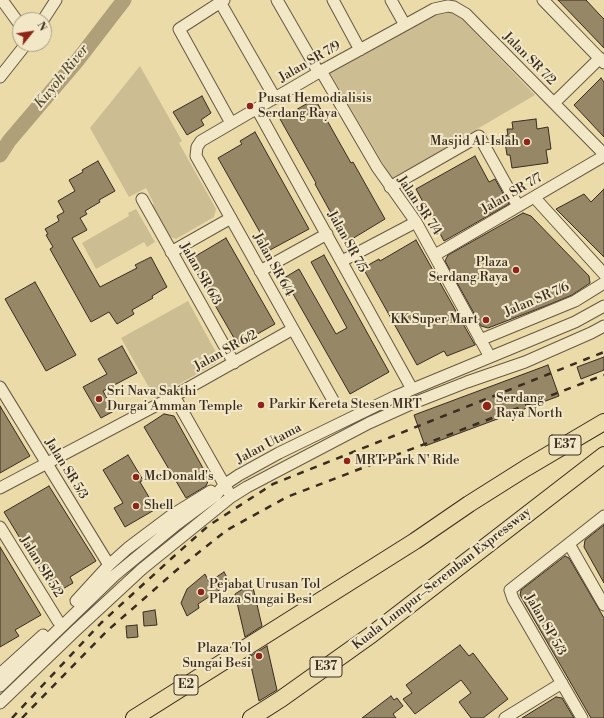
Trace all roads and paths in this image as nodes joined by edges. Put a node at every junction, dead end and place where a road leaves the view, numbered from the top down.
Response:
1 (2, 0) edge
2 (56, 0) edge
3 (277, 0) edge
4 (333, 0) edge
5 (391, 0) edge
6 (543, 0) edge
7 (222, 1) edge
8 (435, 5) edge
9 (48, 12) edge
10 (12, 14) edge
11 (405, 25) junction
12 (360, 50) junction
13 (20, 52) edge
14 (602, 61) edge
15 (320, 72) junction
16 (0, 77) edge
17 (275, 98) junction
18 (554, 103) junction
19 (257, 109) junction
20 (231, 123) junction
21 (201, 142) joint
22 (604, 155) edge
23 (390, 187) junction
24 (534, 197) junction
25 (142, 199) dead end
26 (518, 206) junction
27 (231, 218) junction
28 (416, 222) junction
29 (327, 234) junction
30 (171, 252) junction
31 (435, 255) junction
32 (342, 261) junction
33 (260, 271) junction
34 (604, 274) edge
35 (604, 283) edge
36 (604, 306) edge
37 (604, 326) edge
38 (293, 329) junction
39 (480, 340) junction
40 (490, 357) junction
41 (234, 363) junction
42 (0, 387) edge
43 (412, 389) junction
44 (174, 396) junction
45 (334, 402) dead end
46 (604, 422) edge
47 (604, 455) edge
48 (46, 463) junction
49 (224, 485) junction
50 (0, 488) edge
51 (231, 497) junction
52 (604, 516) edge
53 (0, 527) edge
54 (569, 544) junction
55 (109, 565) junction
56 (604, 605) edge
57 (58, 621) junction
58 (259, 640) joint
59 (0, 673) edge
60 (562, 683) junction
61 (0, 686) edge
62 (0, 704) edge
63 (255, 716) edge
64 (134, 718) edge
65 (505, 718) edge
66 (582, 718) edge

1 - 10 street
2 - 9 street
3 - 15 street, Jalan SR 7/4
4 - 12 street
5 - 11 street
6 - 14 street
7 - 17 street
7 - 20 street
8 - 11 street, Jalan SR 7/9
8 - 18 street, Jalan SR 7/2
11 - 12 street, Jalan SR 7/9
12 - 15 street, Jalan SR 7/9
13 - 16 street
14 - 18 street
15 - 17 street, Jalan SR 7/9
15 - 23 street, Jalan SR 7/4
17 - 19 street, Jalan SR 7/9
18 - 22 street, Jalan SR 7/2
19 - 20 street, Jalan SR 7/9
19 - 29 street, Jalan SR 7/5
20 - 21 street, Jalan SR 7/9
21 - 27 street, Jalan SR 6/4
22 - 24 street, Jalan SR 7/7
23 - 26 street
23 - 28 street, Jalan SR 7/4
24 - 26 street, Jalan SR 7/7
24 - 34 street
25 - 30 street, Jalan SR 6/3
26 - 31 street, Jalan SR 7/7
27 - 30 street
27 - 33 street, Jalan SR 6/4
28 - 31 street, Jalan SR 7/4
28 - 32 street
29 - 32 street, Jalan SR 7/5
29 - 33 street
30 - 41 street, Jalan SR 6/3
31 - 39 street, Jalan SR 7/4
32 - 43 street, Jalan SR 7/5
33 - 38 street, Jalan SR 6/4
35 - 39 street, Jalan SR 7/6
36 - 40 street, Jalan Utama
37 - 51 street, Jalan Utama
38 - 41 street, Jalan SR 6/2
38 - 45 street, Jalan SR 6/4
39 - 40 street, Jalan SR 7/4
40 - 43 street, Jalan Utama
41 - 44 street, Jalan SR 6/2
42 - 48 street, Jalan SR 5/3
43 - 49 street, Jalan Utama
44 - 48 street, Jalan SR 6/2
44 - 49 street
46 - 58 highway, E37
47 - 63 highway, Kuala Lumpur–Seremban Expressway / E37
48 - 50 street, Jalan SR 6/2
48 - 55 street, Jalan SR 5/3
49 - 51 street
49 - 55 street
49 - 61 street, Jalan Utama
51 - 62 street, Jalan Utama
52 - 54 street
53 - 57 street, Jalan SR 5/2
54 - 56 street
54 - 60 street, Jalan SP 5/3
55 - 57 street
57 - 59 street
58 - 64 highway, E2
60 - 65 street
60 - 66 street, Jalan SP 5/3

